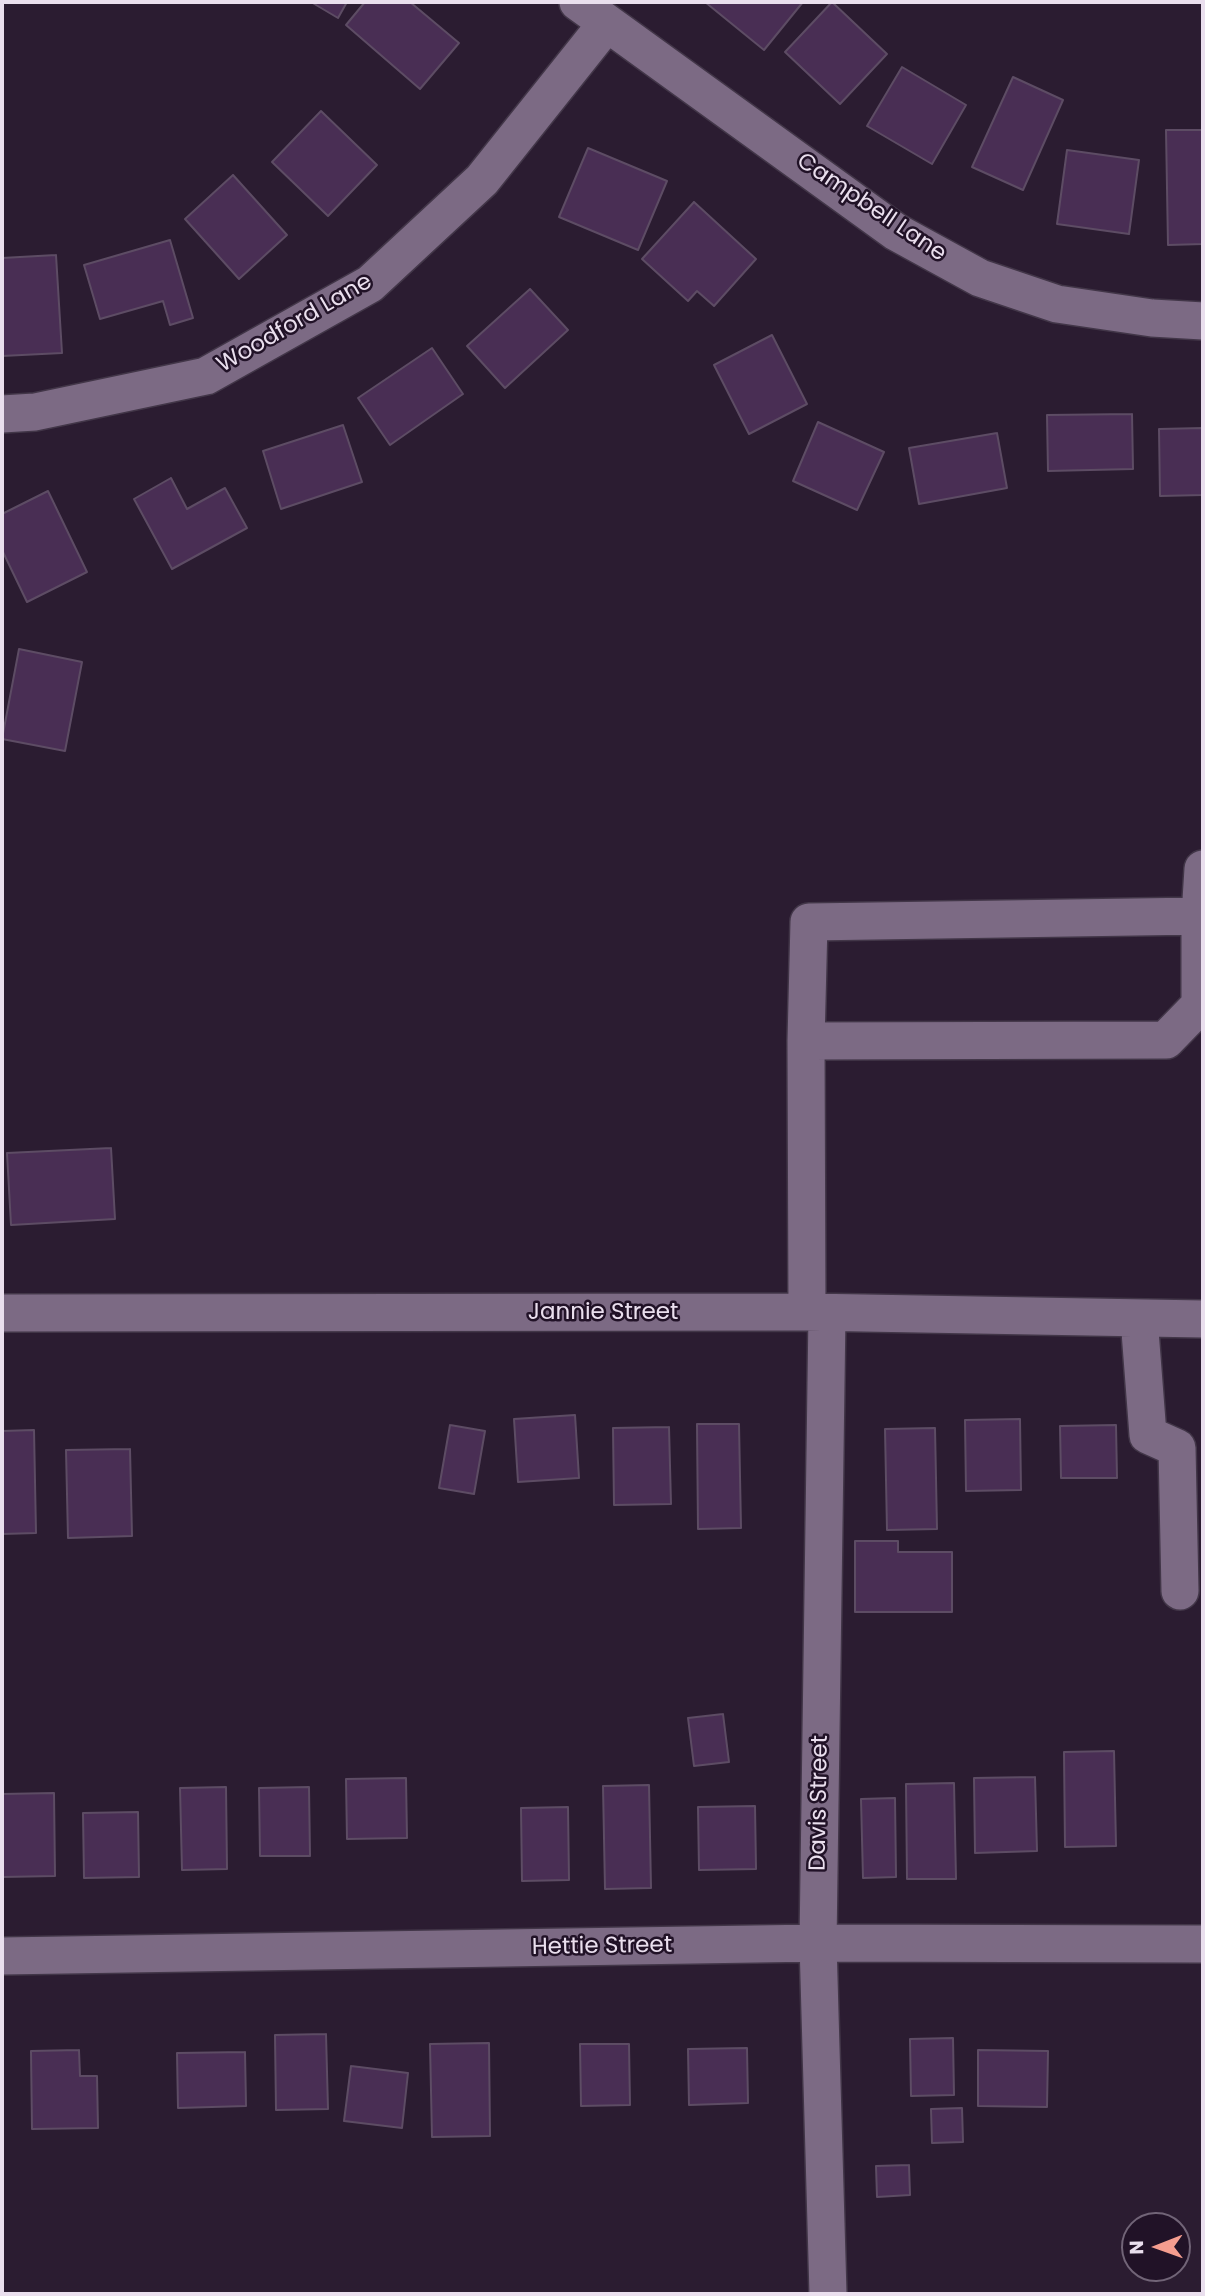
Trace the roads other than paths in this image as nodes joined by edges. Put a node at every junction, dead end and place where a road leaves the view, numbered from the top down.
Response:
1 (592, 12) edge
2 (1203, 321) edge
3 (2, 414) edge
4 (1203, 869) edge
5 (1200, 916) junction
6 (806, 1041) junction
7 (817, 1312) junction
8 (2, 1313) edge
9 (1139, 1318) junction
10 (1203, 1319) edge
11 (1180, 1591) dead end
12 (818, 1944) junction
13 (1203, 1944) edge
14 (2, 1956) edge
15 (828, 2294) edge

1 - 2 street, Campbell Lane
1 - 3 street, Woodford Lane
4 - 5 street
5 - 6 street
5 - 6 street, Davis Street
6 - 7 street, Davis Street
7 - 8 street, Jannie Street
7 - 9 street, Jannie Street
7 - 12 street, Davis Street
9 - 10 street, Jannie Street
9 - 11 street
12 - 13 street, Hettie Street
12 - 14 street, Hettie Street
12 - 15 street, Davis Street

